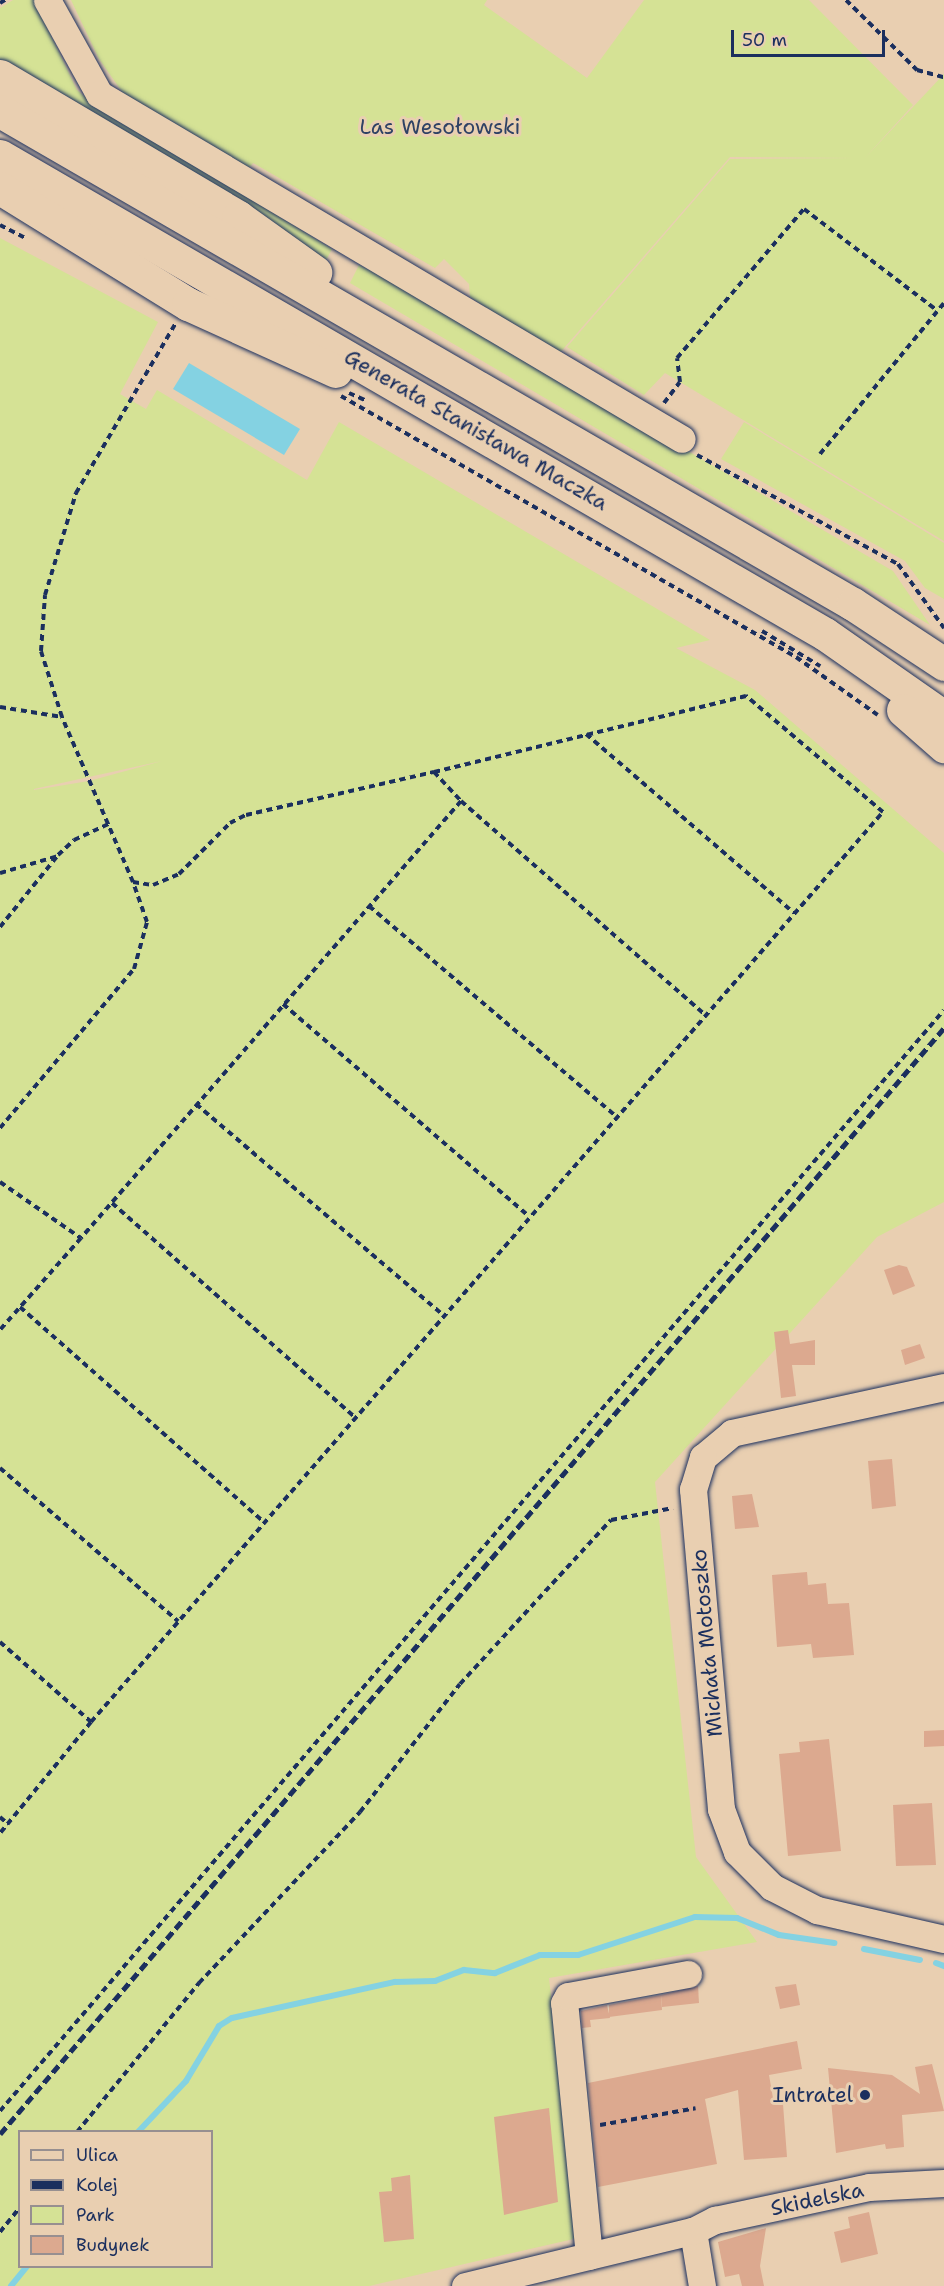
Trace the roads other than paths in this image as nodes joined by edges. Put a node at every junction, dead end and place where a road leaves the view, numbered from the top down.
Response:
1 (47, 0) edge
2 (0, 76) edge
3 (7, 115) edge
4 (0, 156) edge
5 (0, 188) edge
6 (475, 387) junction
7 (489, 437) junction
8 (682, 439) road end
9 (766, 553) junction
10 (732, 580) junction
11 (944, 644) edge
12 (944, 664) edge
13 (944, 717) edge
14 (944, 746) edge
15 (944, 1387) edge
16 (944, 1939) edge
17 (688, 1974) dead end
18 (944, 2183) edge
19 (693, 2231) junction
20 (589, 2256) junction
21 (465, 2286) edge
22 (702, 2286) edge

1 - 8 street
2 - 6 highway
3 - 6 highway, Generała Stanisława Maczka
4 - 7 highway, Generała Stanisława Maczka
5 - 7 highway
6 - 9 highway, Generała Stanisława Maczka
7 - 10 highway, Generała Stanisława Maczka
9 - 11 highway
9 - 12 highway, Generała Stanisława Maczka
10 - 13 highway, Generała Stanisława Maczka
10 - 14 highway
15 - 16 street, Michała Motoszko
17 - 20 street
18 - 19 street, Skidelska
19 - 20 street, Skidelska
19 - 22 street
20 - 21 street, Skidelska

